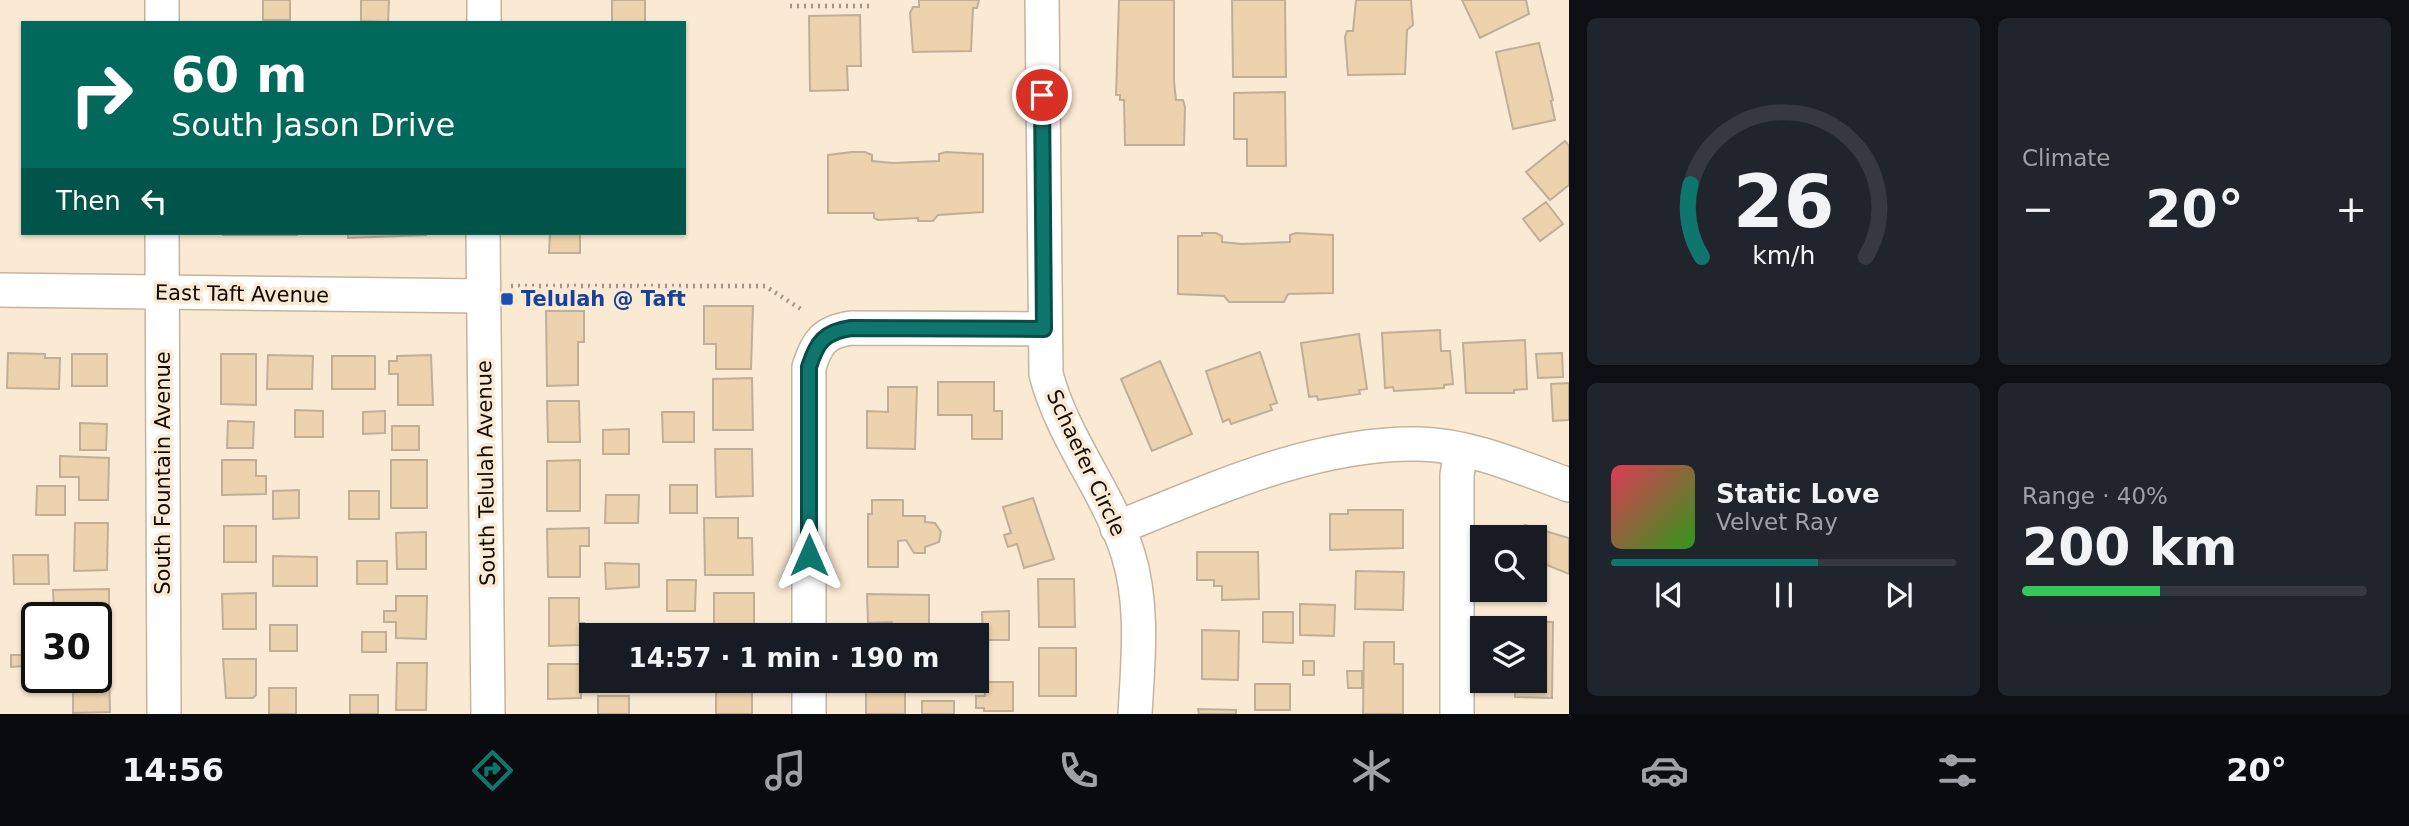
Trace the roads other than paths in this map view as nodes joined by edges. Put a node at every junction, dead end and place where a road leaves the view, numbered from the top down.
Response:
1 (162, 0) edge
2 (484, 0) edge
3 (1042, 0) edge
4 (162, 21) edge
5 (484, 21) edge
6 (162, 235) edge
7 (483, 235) edge
8 (0, 290) edge
9 (162, 293) junction
10 (484, 296) junction
11 (1044, 329) junction
12 (1461, 450) junction
13 (1569, 485) edge
14 (1117, 528) junction
15 (809, 623) edge
16 (809, 693) edge
17 (164, 714) edge
18 (488, 714) edge
19 (809, 714) edge
20 (1135, 714) edge
21 (1457, 714) edge

1 - 4 street
2 - 5 street
3 - 11 street, Schaefer Circle
6 - 9 street, South Fountain Avenue
7 - 10 street, South Telulah Avenue
8 - 9 street, East Taft Avenue
9 - 10 street, East Taft Avenue
9 - 17 street, South Fountain Avenue
10 - 18 street, South Telulah Avenue
11 - 14 street, Schaefer Circle
11 - 15 street
12 - 13 street
12 - 14 street
12 - 21 street
14 - 20 street, Schaefer Circle
16 - 19 street

